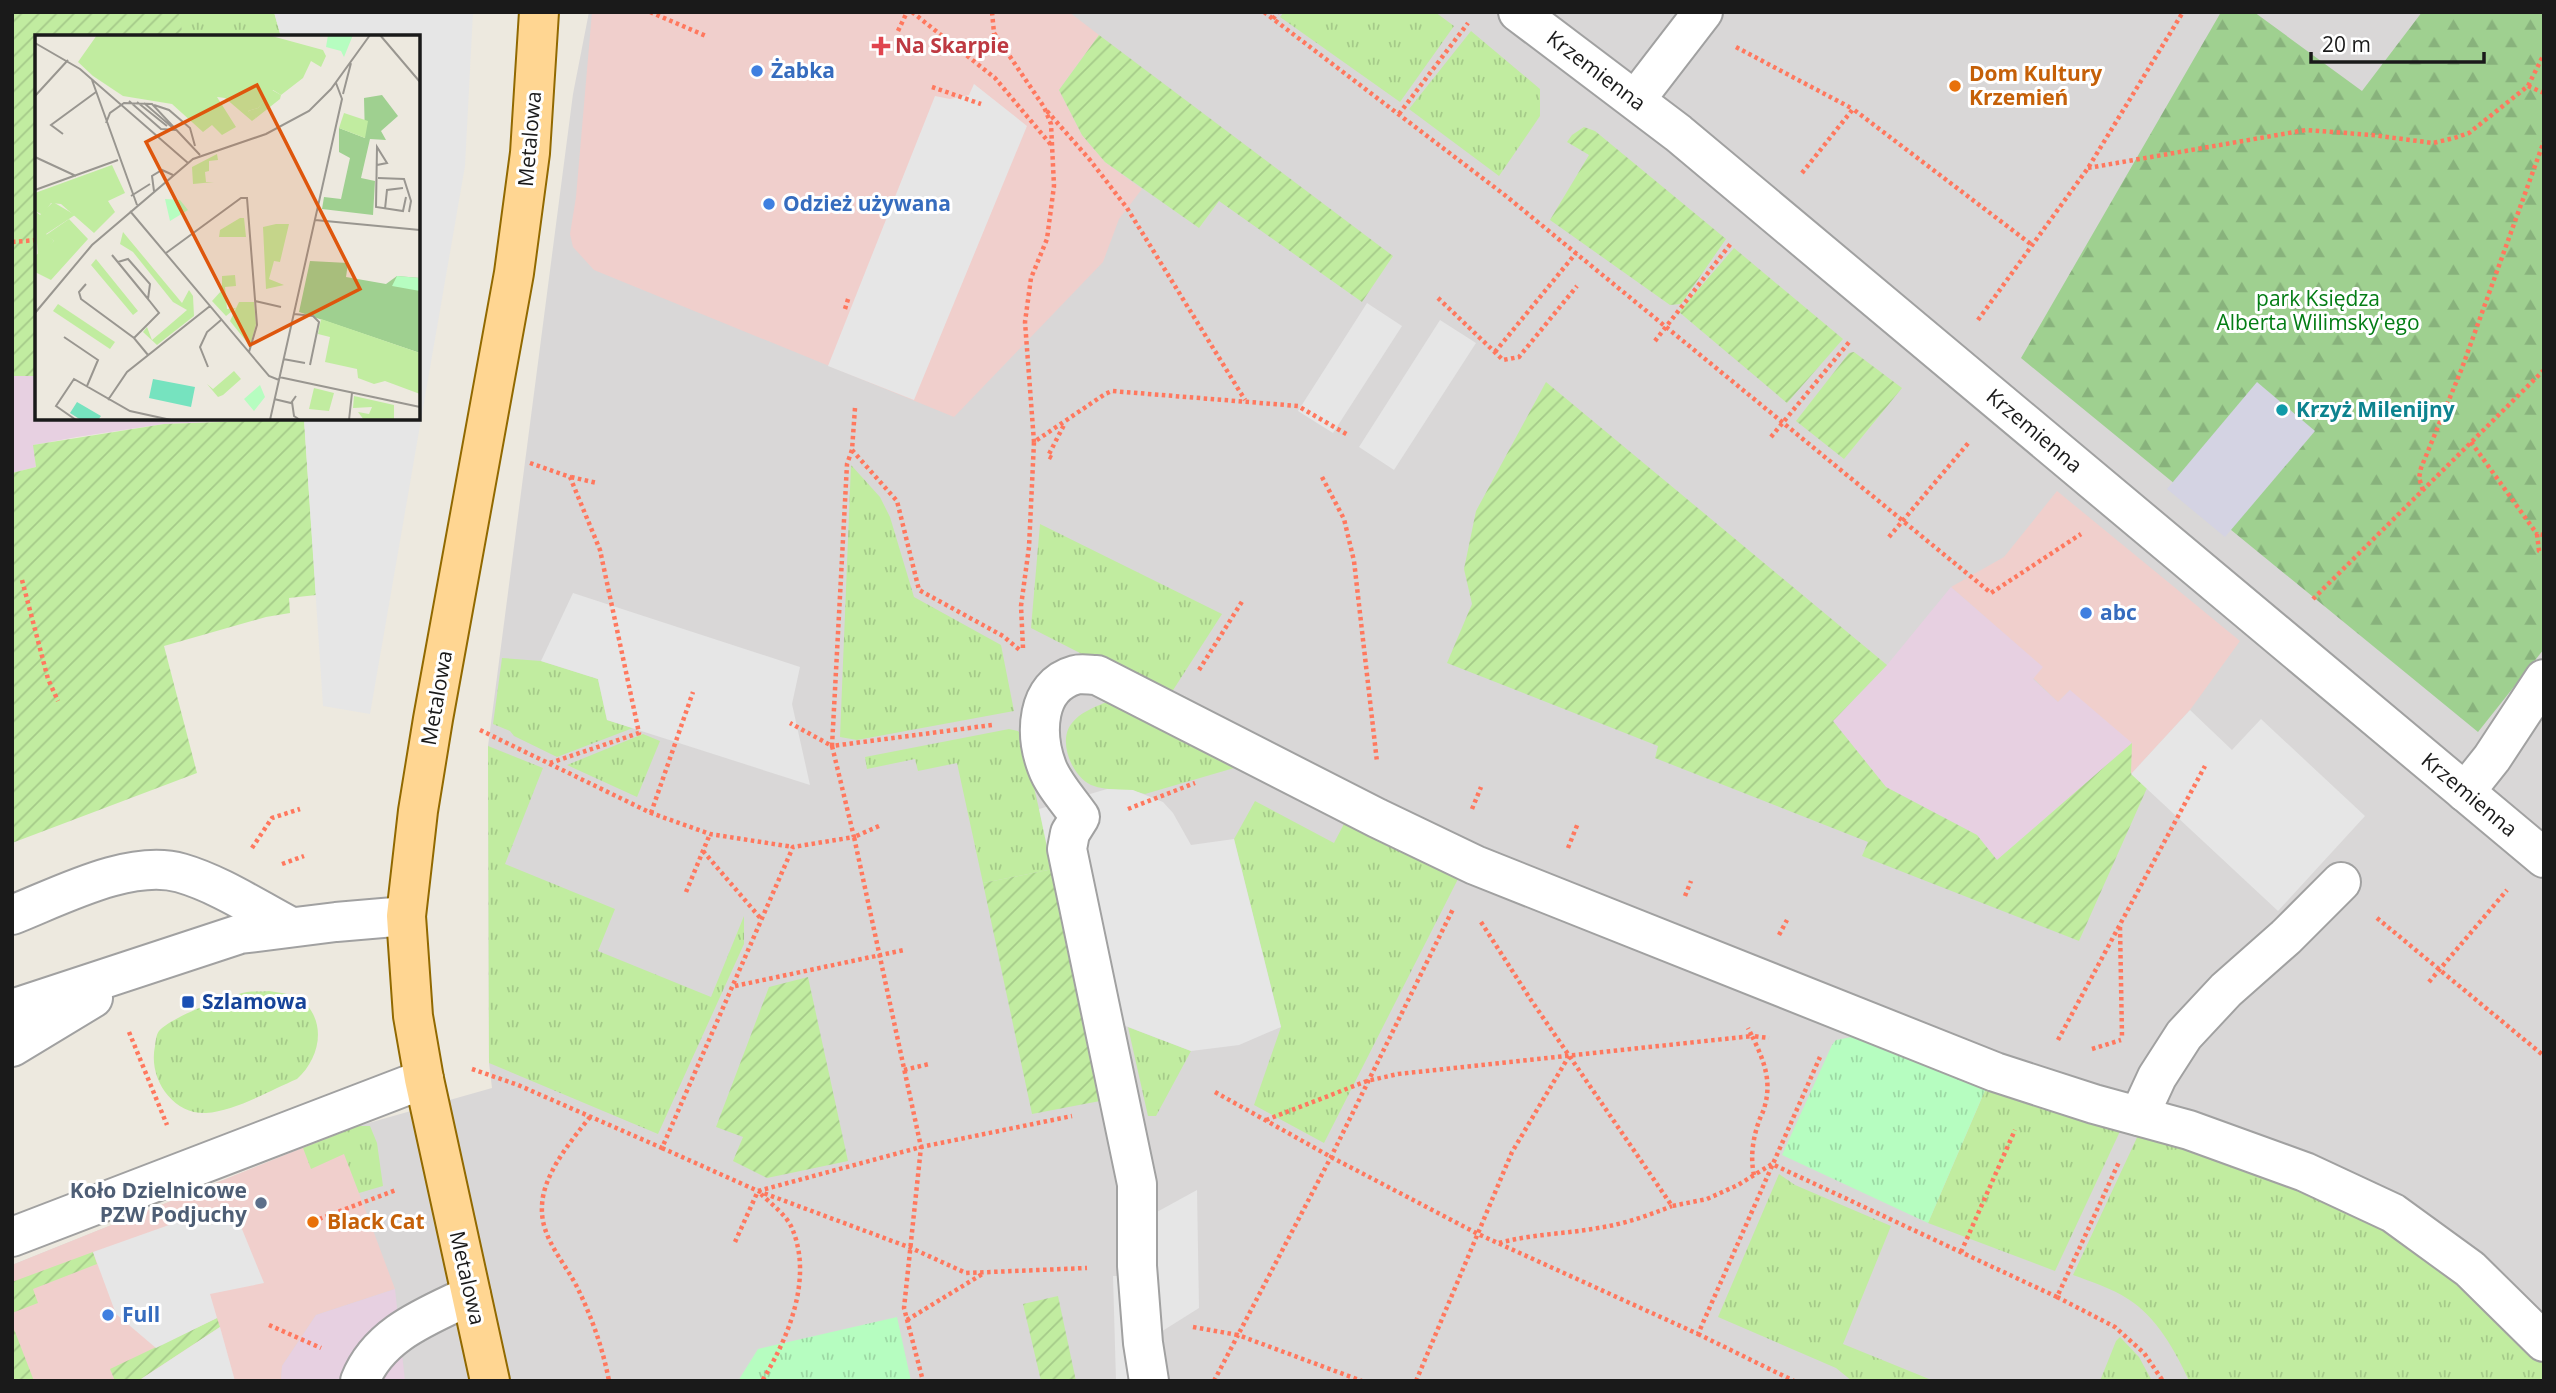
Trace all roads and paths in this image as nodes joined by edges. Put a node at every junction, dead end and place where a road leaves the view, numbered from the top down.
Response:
1 (539, 12) edge
2 (650, 12) edge
3 (909, 12) edge
4 (992, 12) edge
5 (1264, 12) edge
6 (1278, 12) edge
7 (1518, 12) edge
8 (1703, 12) edge
9 (2183, 12) edge
10 (1273, 19) junction
11 (1470, 21) dead end
12 (898, 31) dead end
13 (706, 36) dead end
14 (1735, 47) dead end
15 (2544, 54) edge
16 (2528, 86) junction
17 (932, 87) dead end
18 (2544, 93) edge
19 (1636, 99) junction
20 (981, 104) dead end
21 (1044, 107) junction
22 (1853, 109) junction
23 (1399, 114) junction
24 (2544, 141) edge
25 (1053, 147) junction
26 (1811, 161) dead end
27 (2088, 168) junction
28 (1737, 236) dead end
29 (35, 240) edge
30 (12, 242) edge
31 (2032, 245) junction
32 (1576, 253) junction
33 (1577, 286) dead end
34 (849, 296) dead end
35 (1438, 298) dead end
36 (845, 309) dead end
37 (1667, 326) junction
38 (1972, 328) dead end
39 (1855, 335) dead end
40 (1655, 341) dead end
41 (1495, 352) junction
42 (2544, 370) edge
43 (1245, 400) junction
44 (855, 408) dead end
45 (1783, 421) junction
46 (1065, 423) junction
47 (1348, 435) dead end
48 (1975, 435) dead end
49 (1771, 437) dead end
50 (1034, 442) junction
51 (2471, 442) junction
52 (852, 450) junction
53 (1052, 458) dead end
54 (523, 461) dead end
55 (570, 477) junction
56 (1322, 477) dead end
57 (597, 483) dead end
58 (2423, 490) junction
59 (1903, 521) junction
60 (2088, 530) dead end
61 (2541, 534) edge
62 (1889, 537) dead end
63 (2544, 553) edge
64 (22, 580) dead end
65 (1243, 600) dead end
66 (2307, 605) dead end
67 (1198, 671) dead end
68 (2544, 679) edge
69 (693, 692) dead end
70 (58, 701) dead end
71 (790, 723) dead end
72 (975, 729) dead end
73 (490, 735) dead end
74 (832, 746) junction
75 (550, 763) junction
76 (2205, 766) dead end
77 (2465, 792) junction
78 (300, 809) dead end
79 (651, 813) junction
80 (1377, 818) junction
81 (879, 826) dead end
82 (710, 834) junction
83 (854, 837) junction
84 (793, 847) junction
85 (250, 851) dead end
86 (704, 851) junction
87 (2544, 858) edge
88 (1470, 876) junction
89 (2514, 881) dead end
90 (2341, 882) joint
91 (686, 892) dead end
92 (12, 915) edge
93 (406, 916) junction
94 (762, 920) junction
95 (2120, 926) junction
96 (291, 927) junction
97 (904, 950) dead end
98 (880, 955) junction
99 (2440, 970) junction
100 (2429, 982) dead end
101 (734, 986) junction
102 (1840, 1011) junction
103 (1746, 1025) dead end
104 (129, 1031) dead end
105 (1752, 1036) junction
106 (18, 1037) edge
107 (1569, 1056) junction
108 (2544, 1056) edge
109 (929, 1064) dead end
110 (904, 1070) junction
111 (489, 1075) dead end
112 (424, 1079) junction
113 (1367, 1081) junction
114 (2034, 1085) junction
115 (1215, 1092) dead end
116 (2132, 1114) junction
117 (590, 1117) junction
118 (1062, 1118) dead end
119 (1265, 1121) junction
120 (170, 1132) dead end
121 (921, 1147) junction
122 (662, 1148) junction
123 (1331, 1157) junction
124 (1772, 1164) junction
125 (1754, 1175) junction
126 (407, 1186) dead end
127 (758, 1191) junction
128 (1672, 1206) junction
129 (319, 1219) dead end
130 (1478, 1234) junction
131 (12, 1237) edge
132 (735, 1242) dead end
133 (1498, 1243) junction
134 (911, 1248) junction
135 (1961, 1252) junction
136 (1070, 1268) dead end
137 (985, 1272) junction
138 (471, 1295) junction
139 (2057, 1297) junction
140 (907, 1320) junction
141 (1181, 1325) dead end
142 (1698, 1334) junction
143 (1238, 1335) junction
144 (2544, 1342) edge
145 (923, 1380) edge
146 (360, 1381) edge
147 (489, 1381) edge
148 (609, 1381) edge
149 (762, 1381) edge
150 (913, 1381) edge
151 (1149, 1381) edge
152 (1214, 1381) edge
153 (1362, 1381) edge
154 (1416, 1381) edge
155 (1794, 1381) edge
156 (2163, 1381) edge

1 - 93 main road, Metalowa
2 - 13 path
3 - 12 path
3 - 25 path
4 - 21 path
5 - 10 path
6 - 10 path
7 - 19 street, Krzemienna
8 - 19 street
9 - 27 path
10 - 23 path
11 - 23 path
14 - 22 path
15 - 16 path
16 - 18 path
16 - 27 path
17 - 20 path
19 - 77 street, Krzemienna
21 - 25 path
21 - 43 path
22 - 26 path
22 - 31 path
23 - 32 path
24 - 58 path
25 - 50 path
27 - 31 path
28 - 37 path
29 - 30 path
31 - 38 path
32 - 37 path
32 - 41 path
33 - 41 path
34 - 36 path
35 - 41 path
37 - 40 path
37 - 45 path
39 - 45 path
42 - 51 path
43 - 46 path
43 - 47 path
44 - 52 path
45 - 49 path
45 - 59 path
46 - 50 path
46 - 53 path
48 - 59 path
50 - 52 path
51 - 58 path
51 - 61 path
52 - 74 path
54 - 55 path
55 - 57 path
55 - 75 path
56 - 80 path
58 - 66 path
59 - 60 path
59 - 62 path
61 - 63 path
64 - 70 path
65 - 67 path
68 - 77 street
69 - 79 path
71 - 74 path
72 - 74 path
73 - 75 path
74 - 83 path
75 - 79 path
76 - 95 path
77 - 87 street, Krzemienna
78 - 85 path
79 - 82 path
80 - 88 street
80 - 151 street
81 - 83 path
82 - 84 path
82 - 86 path
83 - 84 path
83 - 98 path
84 - 94 path
86 - 91 path
86 - 94 path
88 - 102 street
88 - 107 path
88 - 113 path
89 - 99 path
90 - 99 path
90 - 116 street
92 - 96 street
93 - 96 street
93 - 112 main road, Metalowa
94 - 101 path
95 - 114 path
95 - 116 path
96 - 106 street
97 - 98 path
98 - 101 path
98 - 110 path
99 - 100 path
99 - 108 path
101 - 122 path
102 - 105 path
102 - 114 street
102 - 124 path
103 - 105 path
104 - 120 path
105 - 107 path
105 - 125 path
107 - 113 path
107 - 128 path
107 - 130 path
109 - 110 path
110 - 121 path
111 - 117 path
112 - 131 street
112 - 138 main road, Metalowa
113 - 119 path
113 - 123 path
114 - 116 street
114 - 135 path
115 - 119 path
116 - 139 path
116 - 144 street
117 - 122 path
117 - 148 path
118 - 121 path
119 - 123 path
121 - 127 path
121 - 134 path
122 - 127 path
123 - 130 path
123 - 143 path
124 - 125 path
124 - 135 path
124 - 142 path
125 - 128 path
126 - 129 path
127 - 132 path
127 - 134 path
127 - 149 path
128 - 133 path
130 - 133 path
130 - 154 path
133 - 142 path
134 - 137 path
134 - 140 path
135 - 139 path
136 - 137 path
137 - 140 path
138 - 146 street
138 - 147 main road, Metalowa
139 - 156 path
140 - 145 path
141 - 143 path
142 - 155 path
143 - 152 path
143 - 153 path
145 - 150 path

